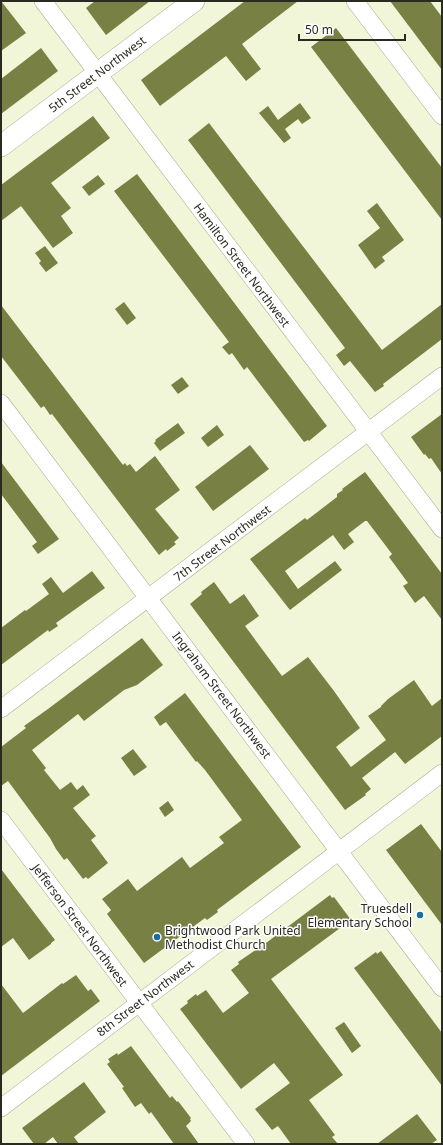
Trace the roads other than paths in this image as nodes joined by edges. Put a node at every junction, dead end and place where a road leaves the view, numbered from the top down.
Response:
1 (43, 1) edge
2 (194, 1) edge
3 (355, 1) edge
4 (97, 74) junction
5 (442, 116) edge
6 (1, 146) edge
7 (442, 376) edge
8 (1, 402) edge
9 (368, 432) junction
10 (442, 529) edge
11 (149, 597) junction
12 (1, 709) edge
13 (442, 773) edge
14 (1, 820) edge
15 (339, 851) junction
16 (442, 988) edge
17 (139, 1003) junction
18 (1, 1108) edge
19 (246, 1144) edge

1 - 4 street, Hamilton Street Northwest
2 - 4 street, 5th Street Northwest
3 - 5 street
4 - 6 street, 5th Street Northwest
4 - 9 street, Hamilton Street Northwest
7 - 9 street, 7th Street Northwest
8 - 11 street, Ingraham Street Northwest
9 - 10 street, Hamilton Street Northwest
9 - 11 street, 7th Street Northwest
11 - 12 street, 7th Street Northwest
11 - 15 street, Ingraham Street Northwest
13 - 15 street, 8th Street Northwest
14 - 17 street, Jefferson Street Northwest
15 - 16 street, Ingraham Street Northwest
15 - 17 street, 8th Street Northwest
17 - 18 street, 8th Street Northwest
17 - 19 street, Jefferson Street Northwest

